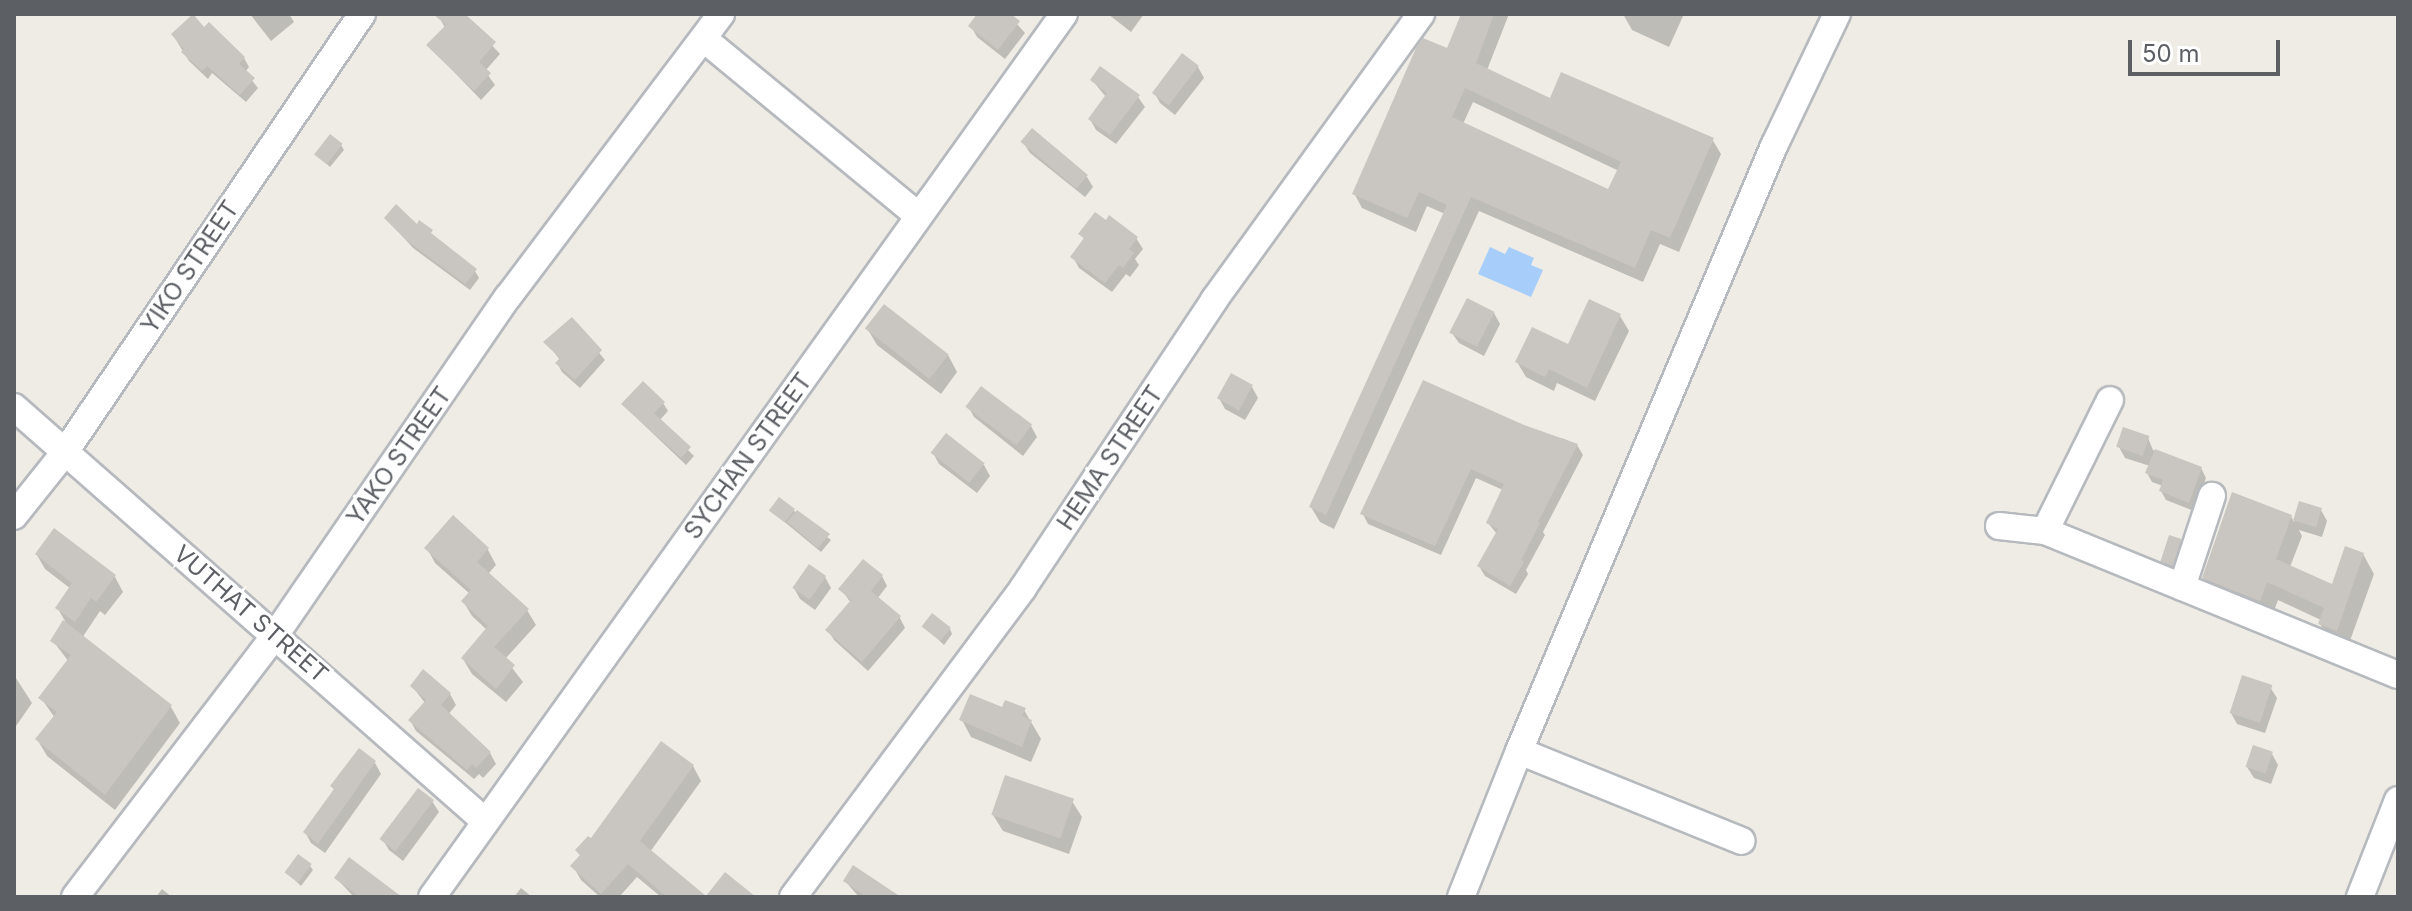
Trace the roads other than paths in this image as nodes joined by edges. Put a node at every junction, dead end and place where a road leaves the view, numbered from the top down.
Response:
1 (362, 14) edge
2 (721, 14) edge
3 (1064, 14) edge
4 (1421, 14) edge
5 (1837, 14) edge
6 (704, 39) junction
7 (919, 216) junction
8 (2110, 400) dead end
9 (14, 407) edge
10 (65, 452) junction
11 (2212, 496) dead end
12 (14, 516) edge
13 (1999, 526) dead end
14 (2045, 531) junction
15 (2182, 587) junction
16 (276, 634) junction
17 (2398, 675) edge
18 (1519, 751) junction
19 (2398, 800) edge
20 (486, 822) junction
21 (1742, 841) dead end
22 (75, 897) edge
23 (432, 897) edge
24 (793, 897) edge
25 (1461, 897) edge
26 (2360, 897) edge

1 - 10 street, YIKO STREET
2 - 6 street, YAKO STREET
3 - 7 street, SYCHAN STREET
4 - 24 street, HEMA STREET
5 - 18 street
6 - 7 street
6 - 16 street, YAKO STREET
7 - 20 street, SYCHAN STREET
8 - 14 street
9 - 10 street, VUTHAT STREET
10 - 12 street, YIKO STREET
10 - 16 street, VUTHAT STREET
11 - 15 street
13 - 14 street
14 - 15 street
15 - 17 street
16 - 20 street, VUTHAT STREET
16 - 22 street, YAKO STREET
18 - 21 street
18 - 25 street
19 - 26 street
20 - 23 street, SYCHAN STREET

